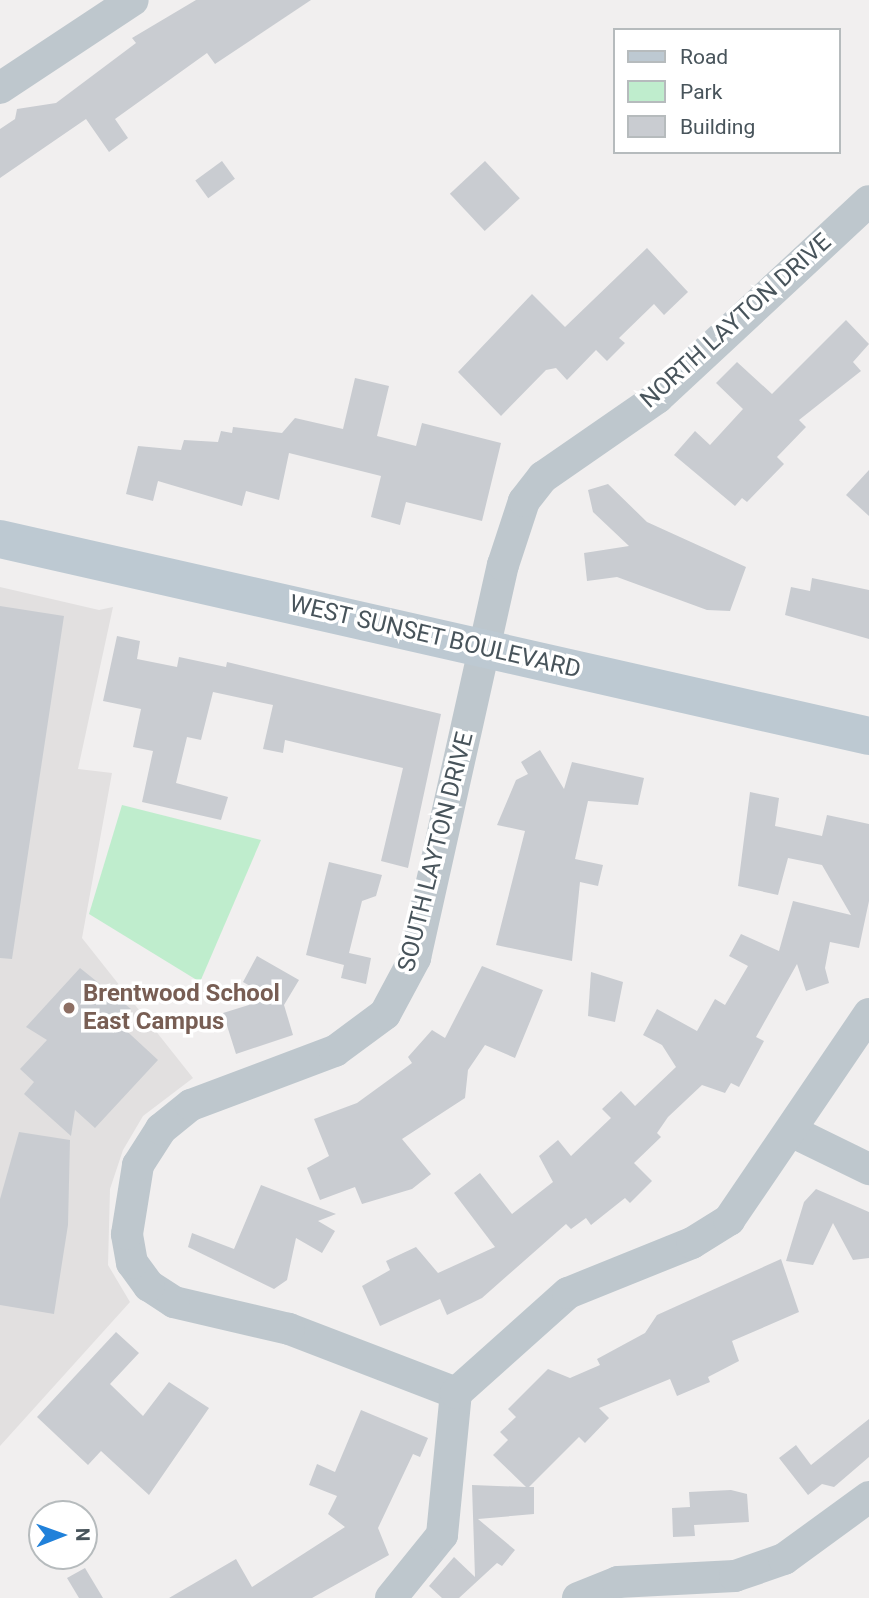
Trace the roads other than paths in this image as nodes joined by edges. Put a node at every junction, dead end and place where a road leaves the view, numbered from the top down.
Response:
1 (133, 0) edge
2 (0, 88) edge
3 (869, 201) edge
4 (0, 540) edge
5 (485, 647) junction
6 (869, 736) edge
7 (869, 1014) edge
8 (791, 1131) junction
9 (869, 1169) edge
10 (456, 1393) junction
11 (869, 1497) edge
12 (391, 1598) edge
13 (578, 1598) edge

1 - 2 street
3 - 5 street, NORTH LAYTON DRIVE
4 - 5 main road, WEST SUNSET BOULEVARD
5 - 6 main road, WEST SUNSET BOULEVARD
5 - 10 street, SOUTH LAYTON DRIVE
7 - 8 street
8 - 9 street
8 - 10 street
10 - 12 street
11 - 13 street

